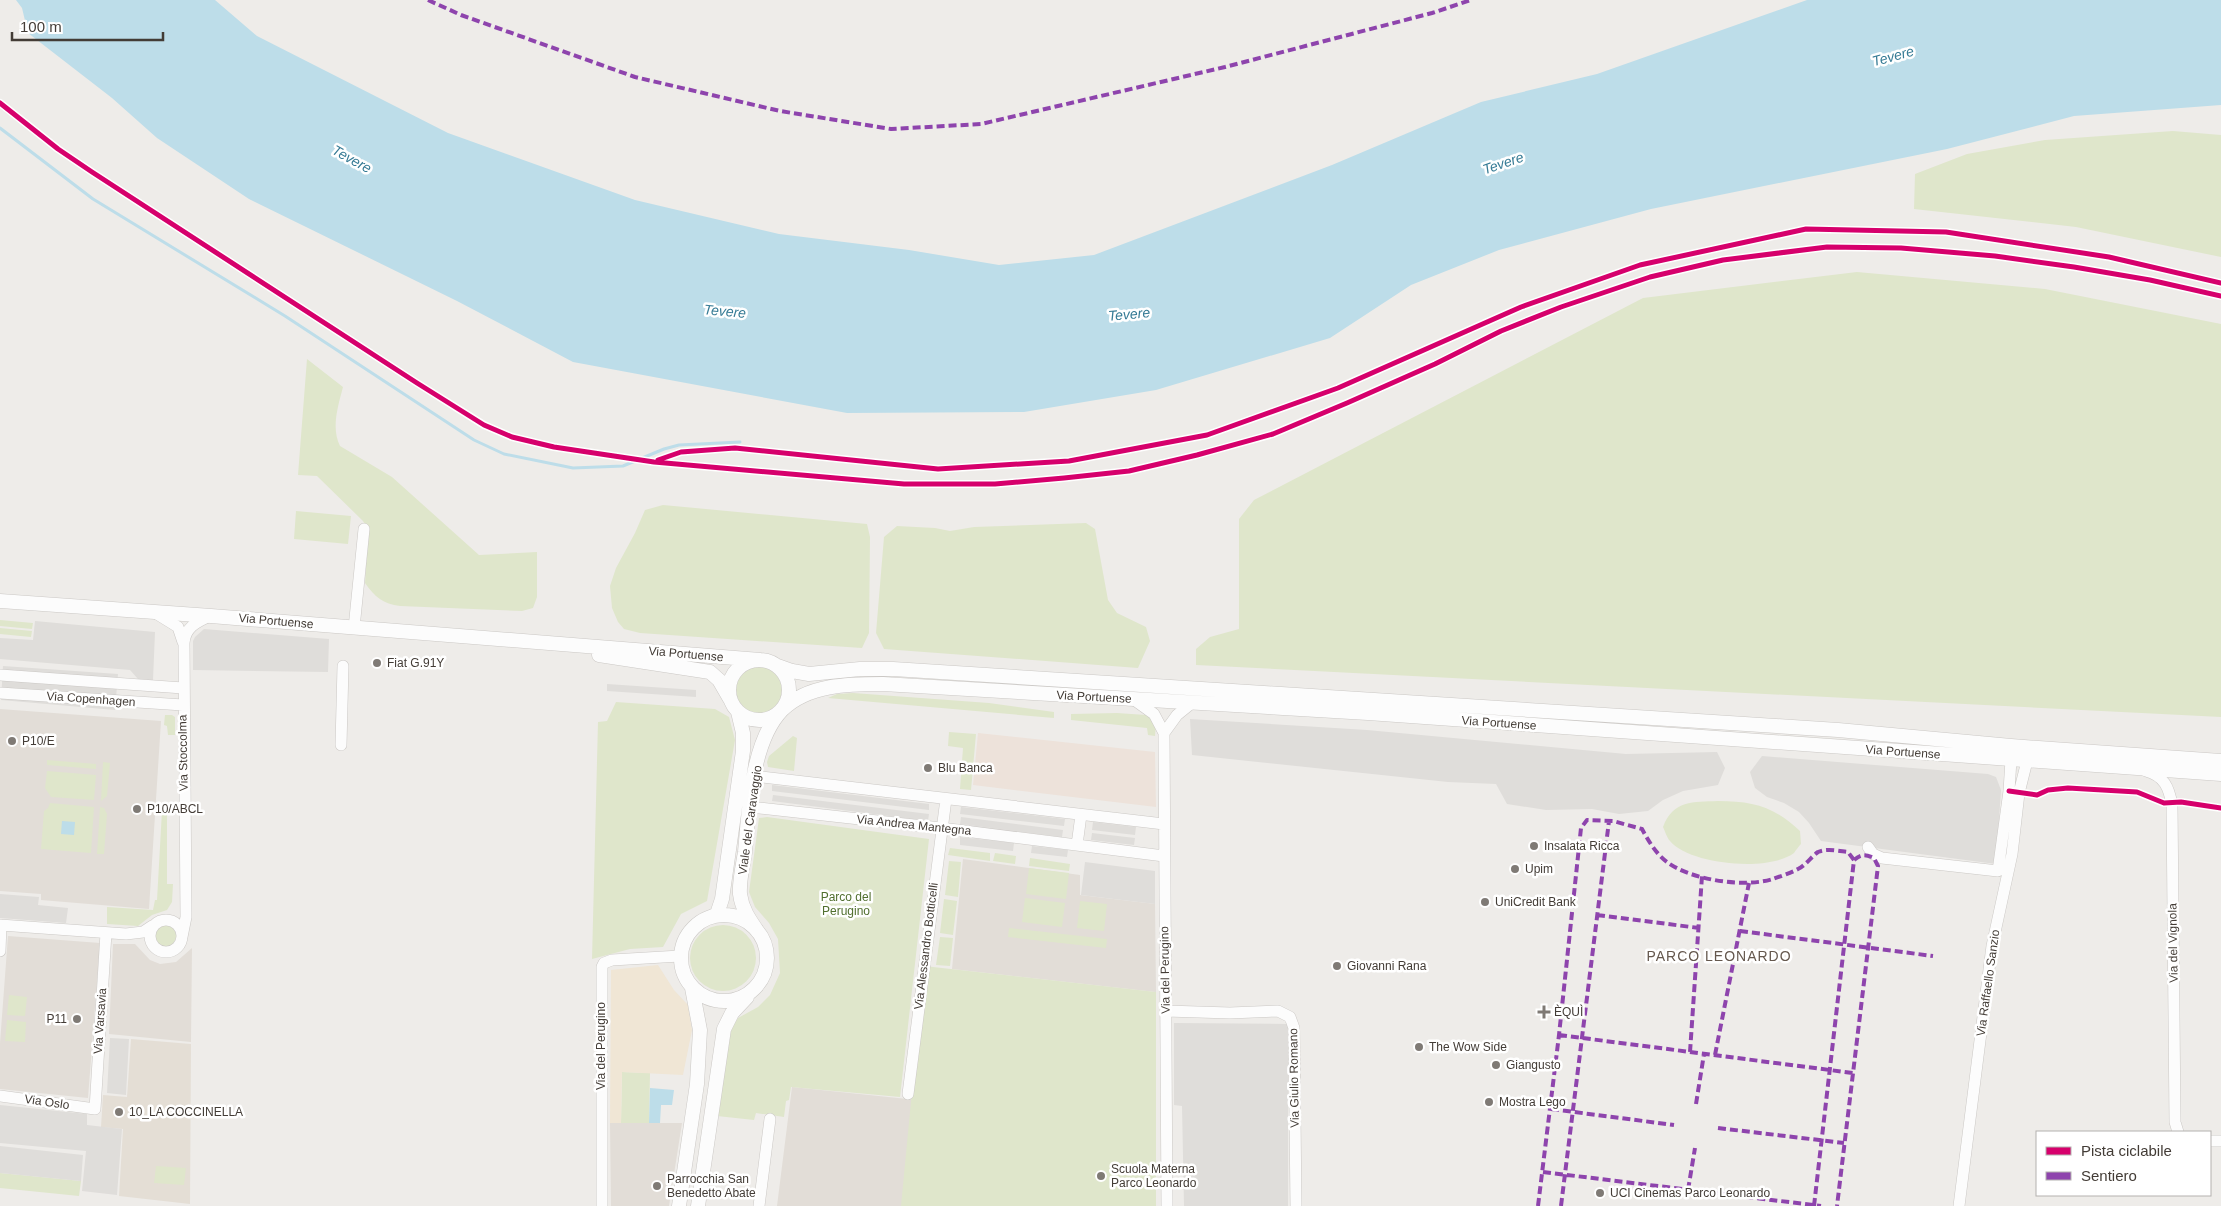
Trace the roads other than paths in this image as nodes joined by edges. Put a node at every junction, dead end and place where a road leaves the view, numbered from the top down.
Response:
1 (364, 529) dead end
2 (0, 601) edge
3 (150, 611) junction
4 (211, 616) junction
5 (354, 628) junction
6 (184, 643) junction
7 (552, 644) junction
8 (760, 660) junction
9 (343, 666) dead end
10 (778, 666) junction
11 (0, 675) edge
12 (183, 688) junction
13 (0, 693) edge
14 (730, 699) junction
15 (1132, 699) junction
16 (1193, 702) junction
17 (183, 706) junction
18 (782, 710) junction
19 (738, 712) junction
20 (1164, 733) junction
21 (341, 745) dead end
22 (2011, 760) junction
23 (2027, 761) junction
24 (2221, 761) edge
25 (2142, 770) junction
26 (2221, 774) edge
27 (754, 776) junction
28 (946, 798) junction
29 (750, 807) junction
30 (1081, 815) junction
31 (1164, 824) junction
32 (941, 828) junction
33 (1077, 845) junction
34 (1868, 847) dead end
35 (1164, 856) junction
36 (185, 892) junction
37 (711, 917) junction
38 (157, 923) junction
39 (1, 925) edge
40 (758, 932) junction
41 (106, 933) junction
42 (126, 934) junction
43 (182, 937) junction
44 (151, 943) junction
45 (0, 951) edge
46 (680, 956) junction
47 (692, 988) junction
48 (754, 989) junction
49 (1166, 1011) junction
50 (908, 1094) dead end
51 (0, 1096) edge
52 (94, 1109) joint
53 (770, 1119) dead end
54 (2178, 1131) edge
55 (602, 1206) edge
56 (679, 1206) edge
57 (698, 1206) edge
58 (759, 1206) edge
59 (1167, 1206) edge
60 (1296, 1206) edge
61 (1959, 1206) edge

1 - 5 street
2 - 3 street, Via Portuense
3 - 4 street, Via Portuense
3 - 6 street
4 - 5 street, Via Portuense
4 - 6 street
5 - 7 street, Via Portuense
6 - 12 street, Via Stoccolma
7 - 8 street, Via Portuense
7 - 14 street, Via Portuense
8 - 10 street
8 - 14 street
9 - 21 street
10 - 18 street
10 - 24 street, Via Portuense
11 - 12 street, Via Copenhagen
12 - 17 street, Via Stoccolma
13 - 17 street, Via Copenhagen
14 - 19 street
15 - 16 street, Via Portuense
15 - 18 street, Via Portuense
15 - 20 street
16 - 20 street
16 - 22 street, Via Portuense
17 - 36 street, Via Stoccolma
18 - 19 street
18 - 27 street, Viale del Caravaggio
19 - 37 street, Viale del Caravaggio
20 - 31 street, Via del Perugino
22 - 23 street, Via Portuense
22 - 34 street
23 - 25 street, Via Portuense
23 - 61 street, Via Raffaello Sanzio
25 - 26 street, Via Portuense
25 - 54 street, Via del Vignola
27 - 28 street
27 - 29 street, Viale del Caravaggio
28 - 30 street
28 - 32 street, Via Alessandro Botticelli
29 - 32 street, Via Andrea Mantegna
29 - 40 street, Viale del Caravaggio
30 - 31 street
30 - 33 street
31 - 35 street, Via del Perugino
32 - 33 street, Via Andrea Mantegna
32 - 50 street, Via Alessandro Botticelli
33 - 35 street, Via Andrea Mantegna
35 - 49 street, Via del Perugino
36 - 38 street
36 - 43 street, Via Stoccolma
37 - 40 street
37 - 46 street
38 - 42 street
38 - 43 street
38 - 44 street
39 - 41 street
39 - 45 street
40 - 48 street
41 - 42 street
41 - 52 street, Via Varsavia
42 - 44 street
43 - 44 street
46 - 47 street
46 - 55 street, Via del Perugino
47 - 48 street
47 - 56 street
48 - 57 street
49 - 59 street, Via del Perugino
49 - 60 street, Via Giulio Romano
51 - 52 street, Via Oslo
53 - 58 street

